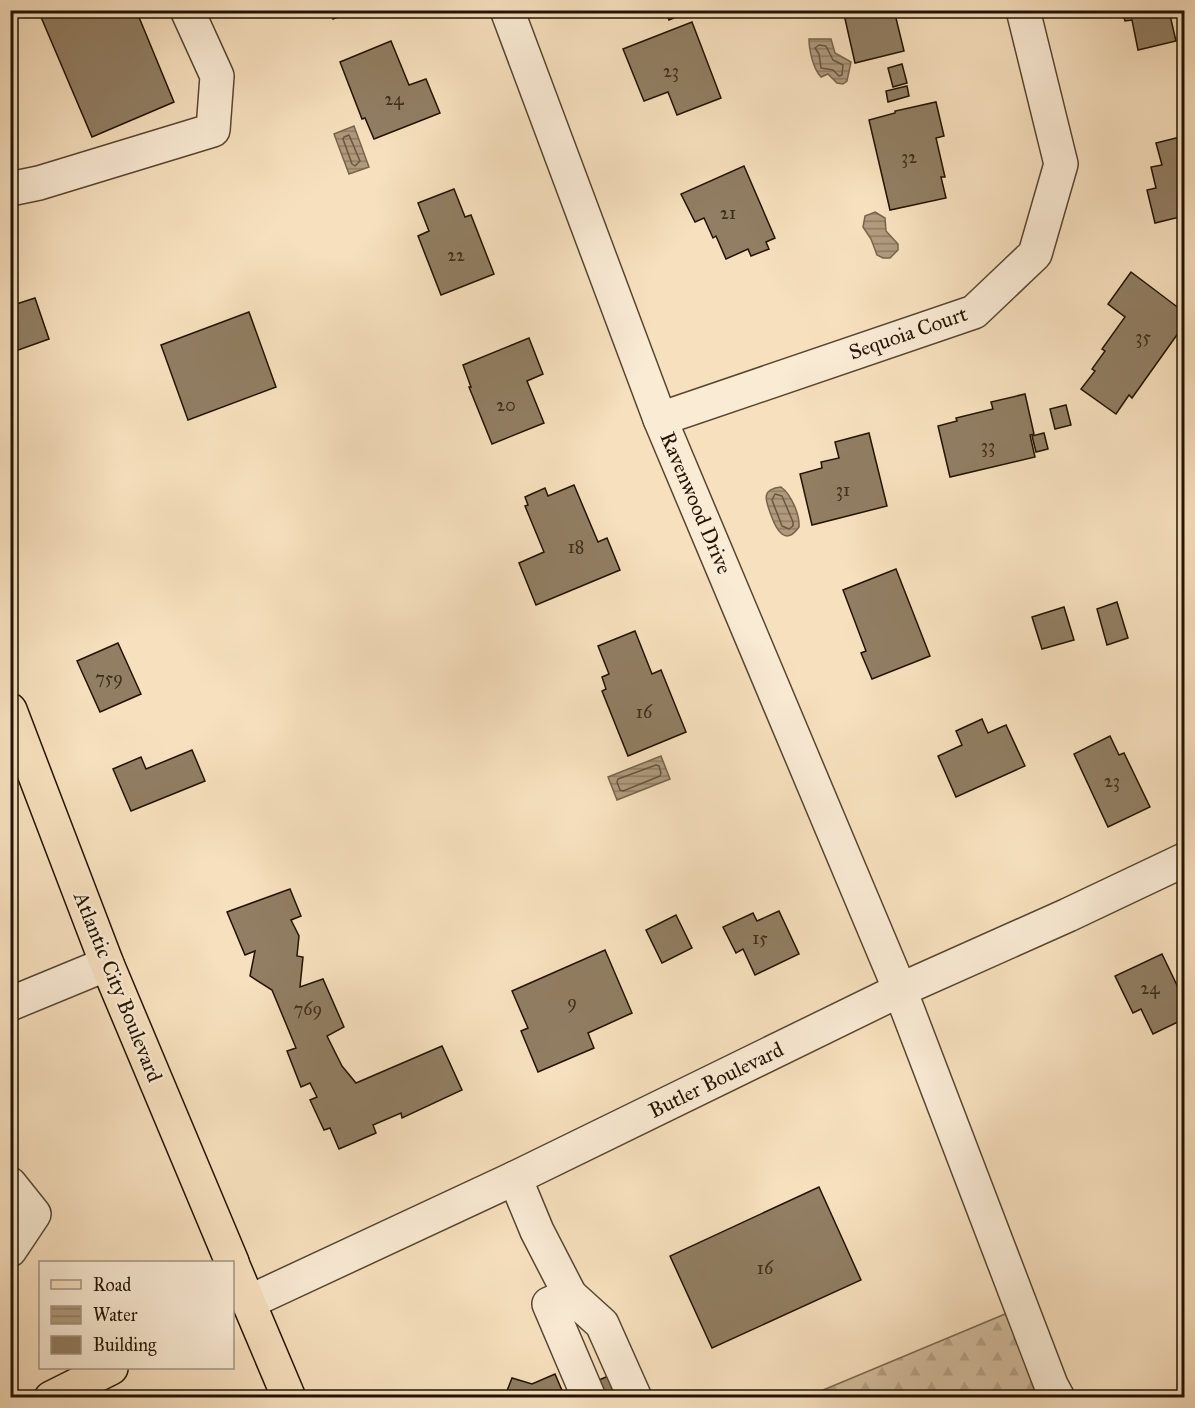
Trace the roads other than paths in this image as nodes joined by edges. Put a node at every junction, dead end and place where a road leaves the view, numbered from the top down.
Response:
1 (187, 10) edge
2 (507, 10) edge
3 (1023, 10) edge
4 (10, 189) edge
5 (660, 419) junction
6 (10, 710) edge
7 (1185, 860) edge
8 (106, 964) junction
9 (900, 990) junction
10 (10, 1004) edge
11 (515, 1178) junction
12 (10, 1184) edge
13 (10, 1250) edge
14 (231, 1261) edge
15 (234, 1273) edge
16 (551, 1303) junction
17 (241, 1306) edge
18 (109, 1369) edge
19 (51, 1398) edge
20 (289, 1398) edge
21 (571, 1398) edge
22 (589, 1398) edge
23 (611, 1398) edge
24 (635, 1398) edge
25 (1058, 1398) edge

1 - 4 street
2 - 5 street, Ravenwood Drive
3 - 5 street, Sequoia Court
5 - 9 street, Ravenwood Drive
6 - 8 main road, Atlantic City Boulevard
7 - 9 street, Butler Boulevard
8 - 10 street
8 - 14 main road, Atlantic City Boulevard
9 - 11 street, Butler Boulevard
9 - 25 street, Ravenwood Drive
11 - 16 street
11 - 17 street, Butler Boulevard
12 - 13 street
15 - 17 main road, Atlantic City Boulevard
16 - 21 street
16 - 22 street
16 - 23 street
16 - 24 street
17 - 20 main road, Atlantic City Boulevard
18 - 19 main road

